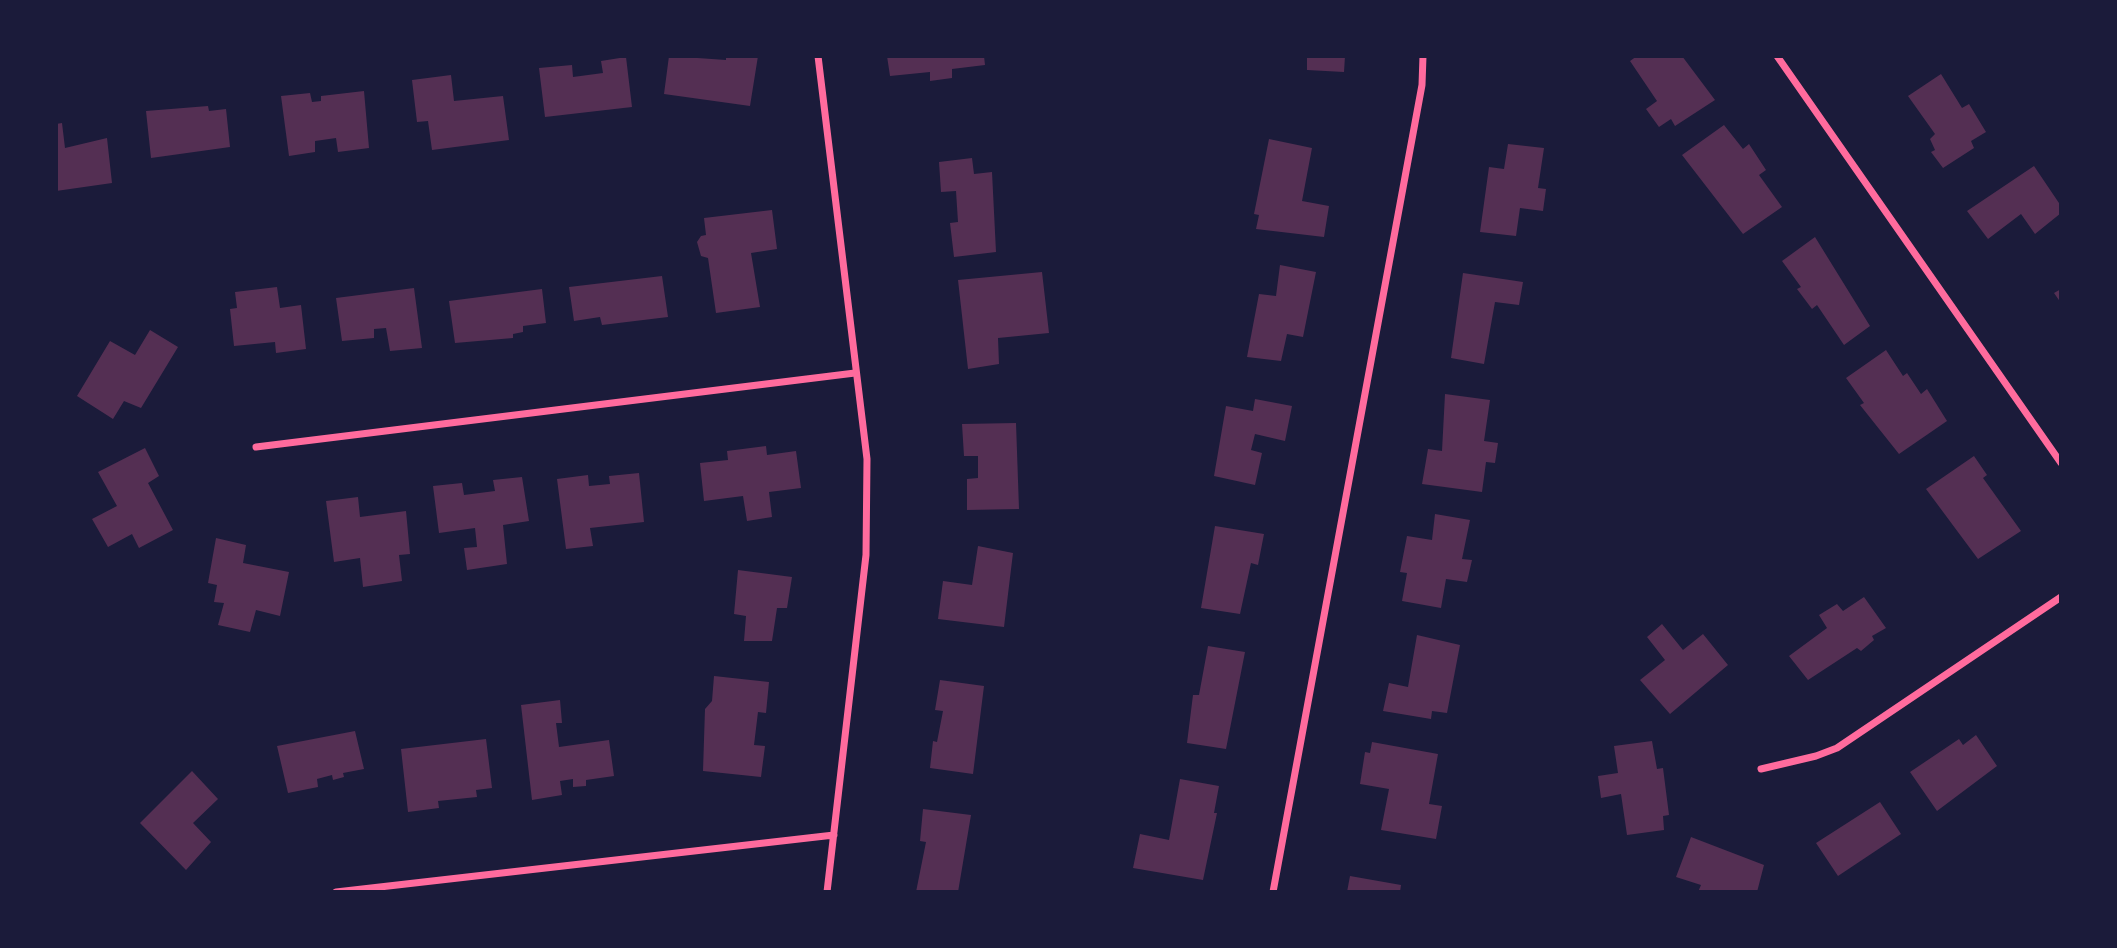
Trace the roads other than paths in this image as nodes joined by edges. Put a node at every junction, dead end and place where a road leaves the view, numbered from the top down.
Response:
1 (818, 56) edge
2 (1423, 56) edge
3 (1777, 56) edge
4 (855, 373) junction
5 (256, 447) dead end
6 (2061, 463) edge
7 (2061, 597) edge
8 (1761, 769) dead end
9 (834, 835) junction
10 (336, 892) edge
11 (827, 892) edge
12 (1273, 892) edge

1 - 4 street
2 - 12 street
3 - 6 street
4 - 5 street
4 - 9 street
7 - 8 street
9 - 10 street
9 - 11 street

